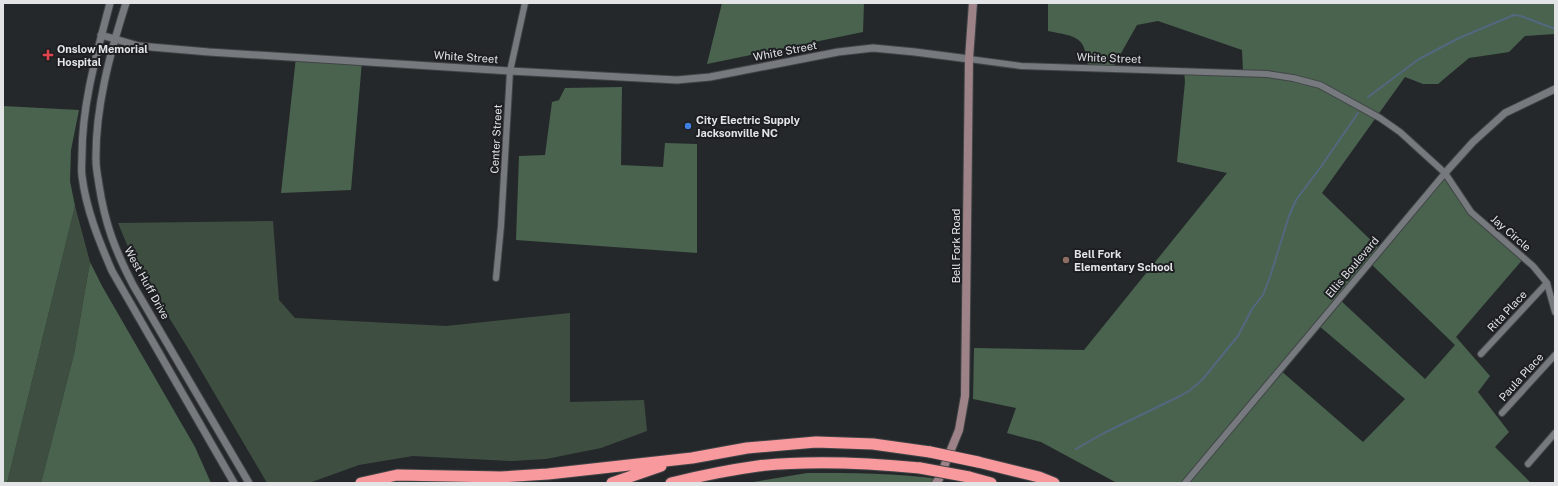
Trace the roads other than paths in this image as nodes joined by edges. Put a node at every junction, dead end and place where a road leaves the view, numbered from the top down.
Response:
1 (110, 3) edge
2 (126, 3) edge
3 (525, 3) edge
4 (973, 3) edge
5 (102, 35) junction
6 (115, 40) junction
7 (969, 59) junction
8 (510, 72) junction
9 (1555, 89) edge
10 (1445, 173) junction
11 (496, 278) dead end
12 (1547, 283) junction
13 (1555, 312) edge
14 (1481, 354) dead end
15 (1555, 355) edge
16 (1502, 413) dead end
17 (1555, 433) edge
18 (692, 458) junction
19 (1528, 464) dead end
20 (234, 483) edge
21 (249, 483) edge
22 (361, 483) edge
23 (612, 483) edge
24 (671, 483) edge
25 (936, 483) edge
26 (991, 483) edge
27 (1054, 483) edge
28 (1184, 483) edge

1 - 5 street
2 - 6 street, West Huff Drive
3 - 8 street, Center Street
4 - 7 main road, Bell Fork Road
5 - 6 street, White Street
5 - 20 street
6 - 8 street, White Street
6 - 21 street, West Huff Drive
7 - 8 street, White Street
7 - 10 street, White Street
7 - 25 main road, Bell Fork Road
8 - 11 street, Center Street
9 - 10 street, Ellis Boulevard
10 - 12 street, Jay Circle
10 - 28 street, Ellis Boulevard
12 - 13 street, Jay Circle
12 - 14 street, Rita Place
15 - 16 street, Paula Place
17 - 19 street
18 - 22 highway
18 - 23 highway
18 - 27 highway, bridge
24 - 26 highway, bridge

